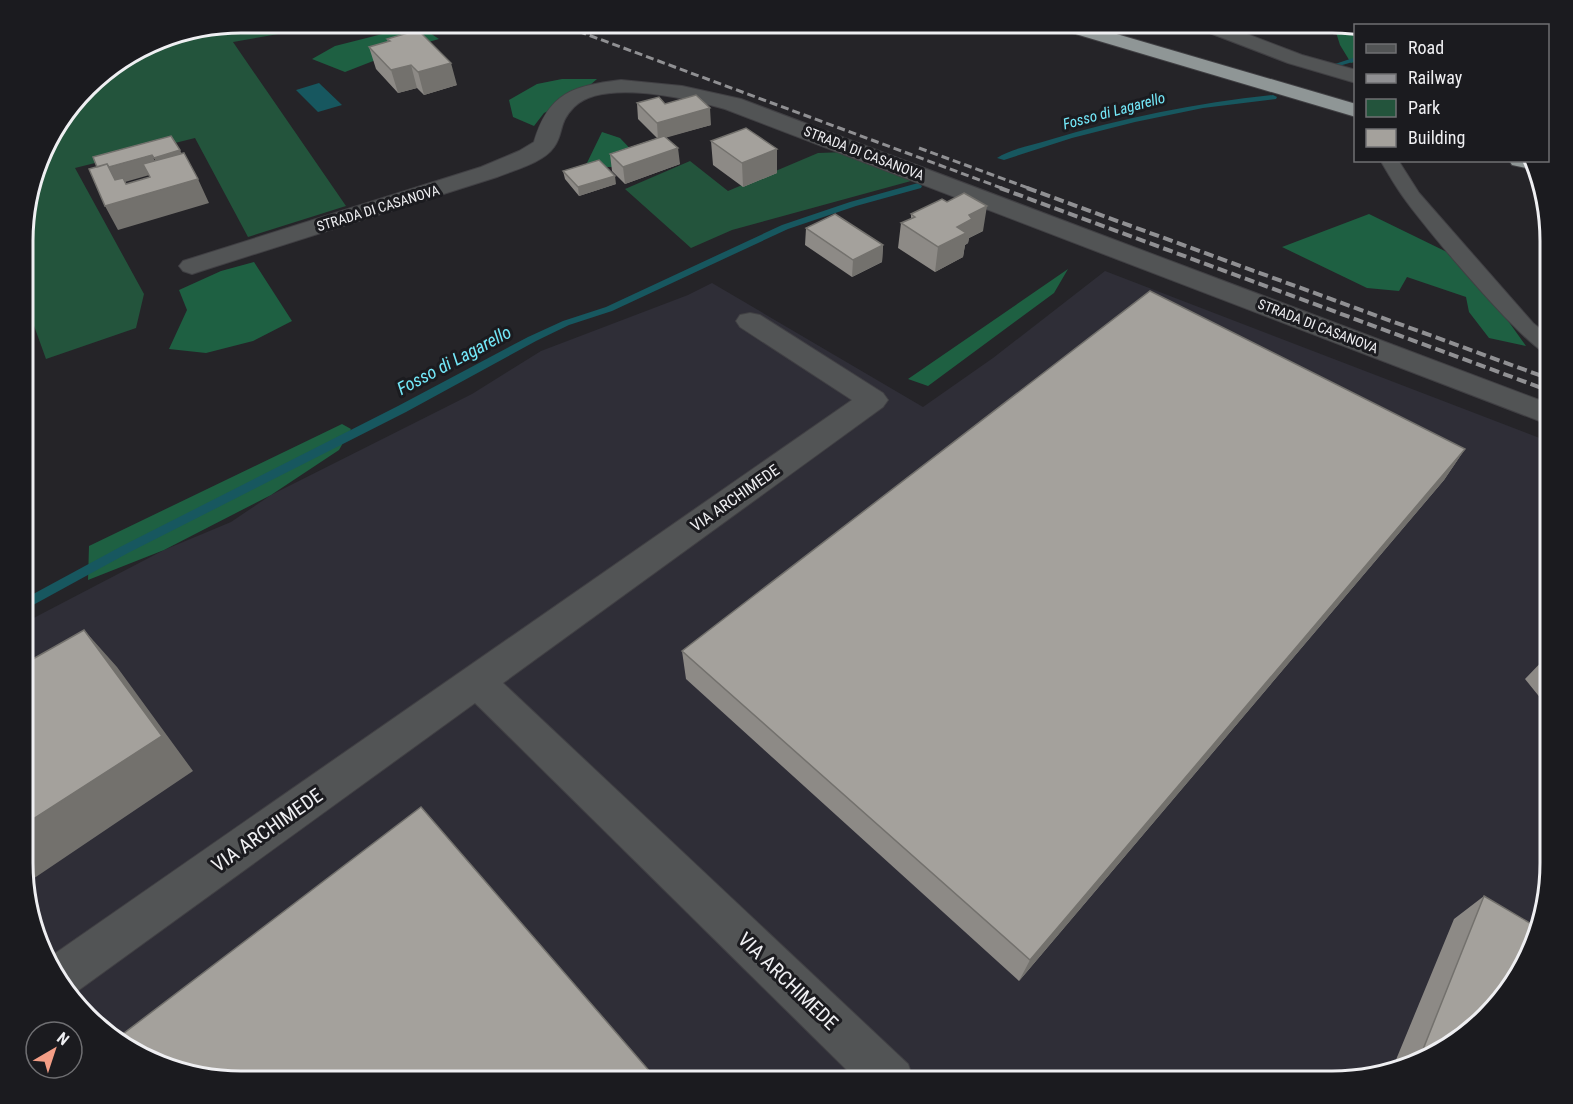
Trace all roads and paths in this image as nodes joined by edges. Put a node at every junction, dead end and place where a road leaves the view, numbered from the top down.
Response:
1 (1093, 33) edge
2 (1138, 33) edge
3 (1226, 33) edge
4 (1354, 76) edge
5 (1354, 96) edge
6 (1354, 110) edge
7 (1391, 164) dead end
8 (192, 266) dead end
9 (750, 321) dead end
10 (1540, 340) edge
11 (1540, 411) edge
12 (477, 681) junction
13 (65, 973) edge
14 (881, 1071) edge

1 - 6 highway
2 - 5 highway
3 - 4 street
7 - 10 lane
8 - 11 street, STRADA DI CASANOVA
9 - 12 street, VIA ARCHIMEDE
12 - 13 street, VIA ARCHIMEDE
12 - 14 street, VIA ARCHIMEDE

